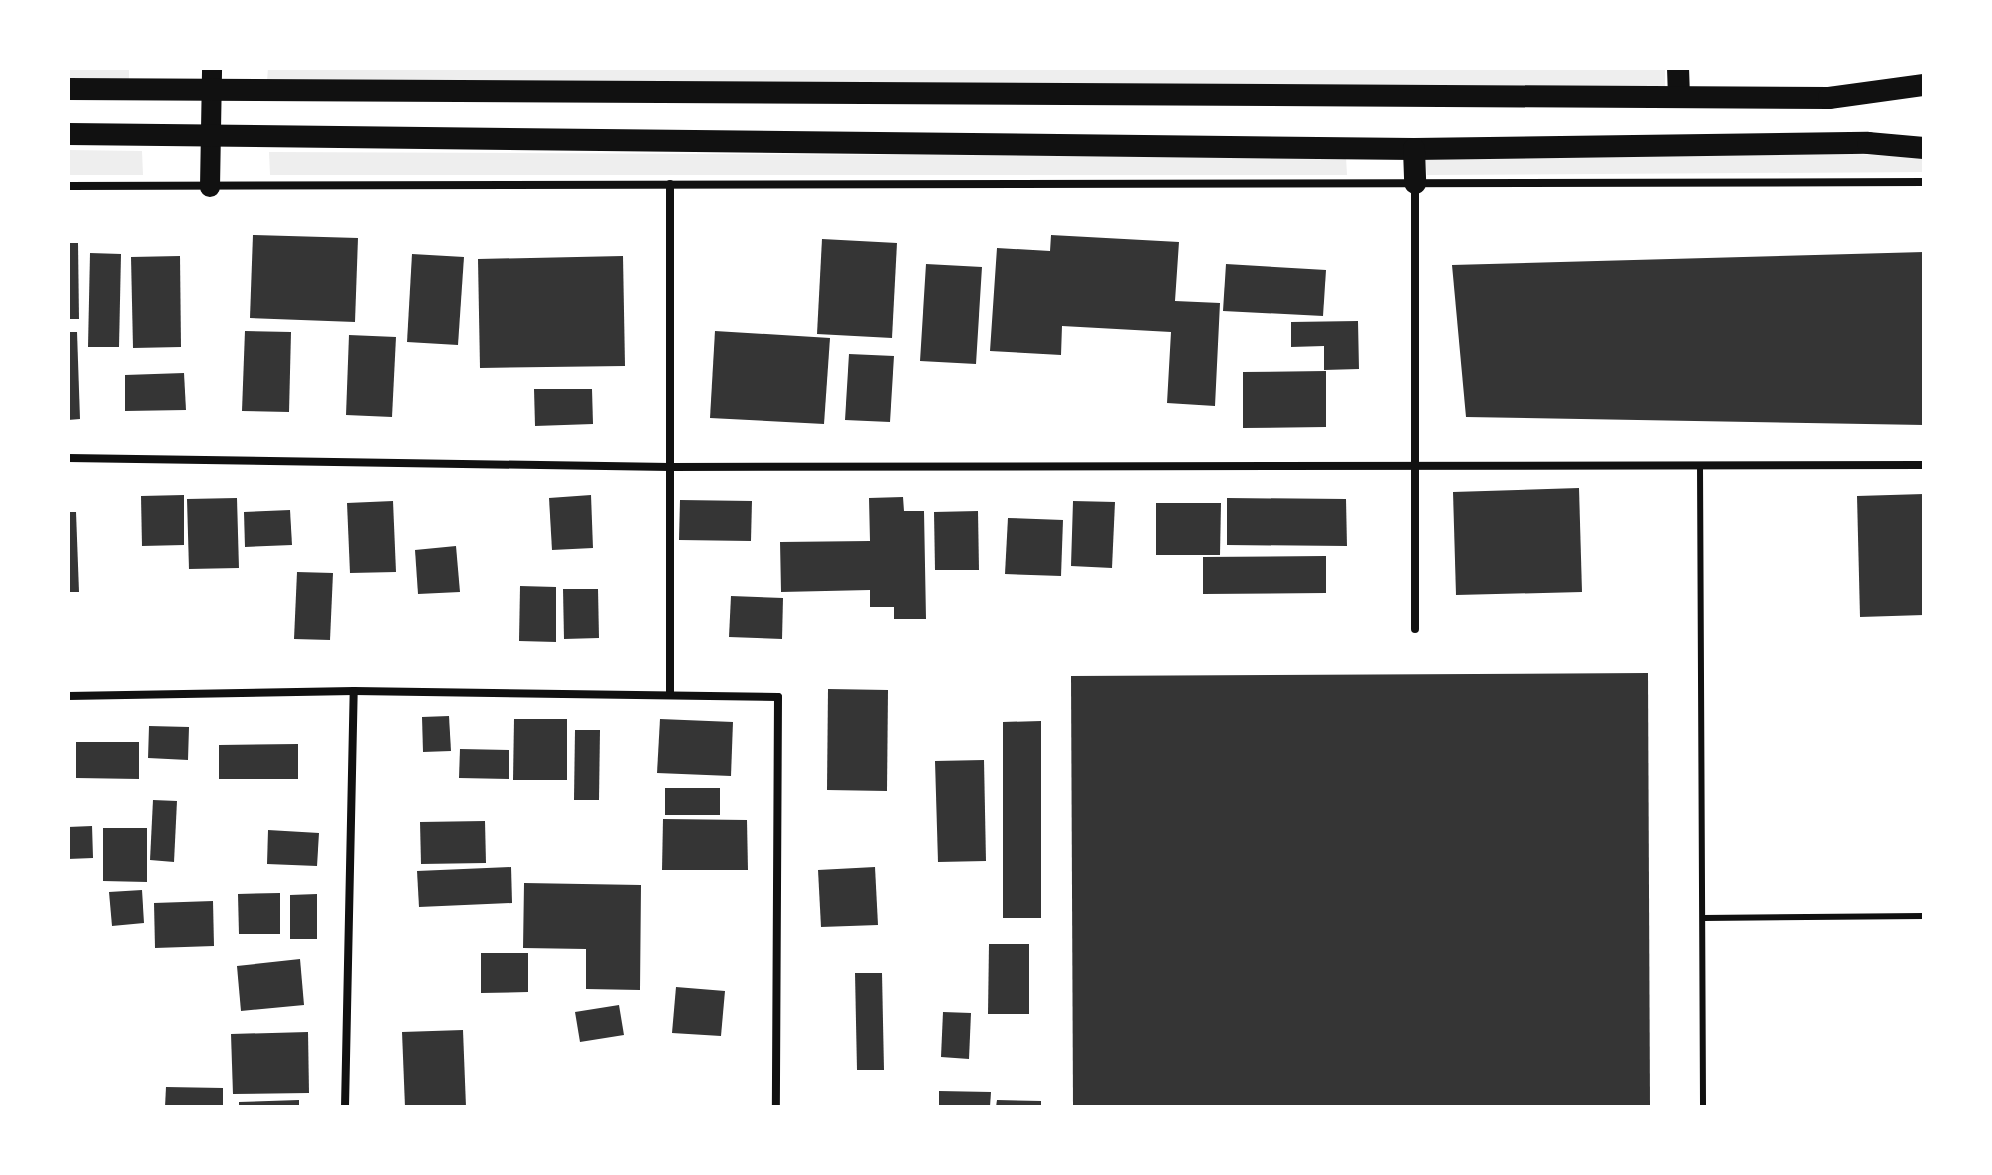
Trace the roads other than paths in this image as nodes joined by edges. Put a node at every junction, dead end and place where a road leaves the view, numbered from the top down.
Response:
1 (1678, 68) edge
2 (212, 79) edge
3 (1924, 85) edge
4 (68, 89) edge
5 (1679, 97) junction
6 (68, 134) edge
7 (210, 136) junction
8 (1924, 148) edge
9 (1414, 149) junction
10 (1924, 182) edge
11 (1415, 183) junction
12 (670, 184) junction
13 (68, 186) edge
14 (210, 187) junction
15 (68, 458) edge
16 (1700, 465) junction
17 (1924, 465) edge
18 (1415, 466) junction
19 (670, 467) junction
20 (1415, 629) dead end
21 (354, 691) junction
22 (670, 693) junction
23 (68, 696) edge
24 (1924, 916) edge
25 (1703, 918) junction
26 (345, 1107) edge
27 (776, 1107) edge
28 (1703, 1107) edge

1 - 5 highway
2 - 4 highway
2 - 5 highway
2 - 7 main road
3 - 5 highway
6 - 7 highway
7 - 9 highway
7 - 14 main road
8 - 9 highway
9 - 11 highway
10 - 11 street
11 - 12 street
11 - 18 street
12 - 14 street
12 - 19 street
13 - 14 street
15 - 19 street
16 - 17 street
16 - 18 street
16 - 25 lane
18 - 19 street
18 - 20 street
19 - 22 street
21 - 22 street
21 - 23 street
21 - 26 street
22 - 27 street
24 - 25 lane
25 - 28 lane

